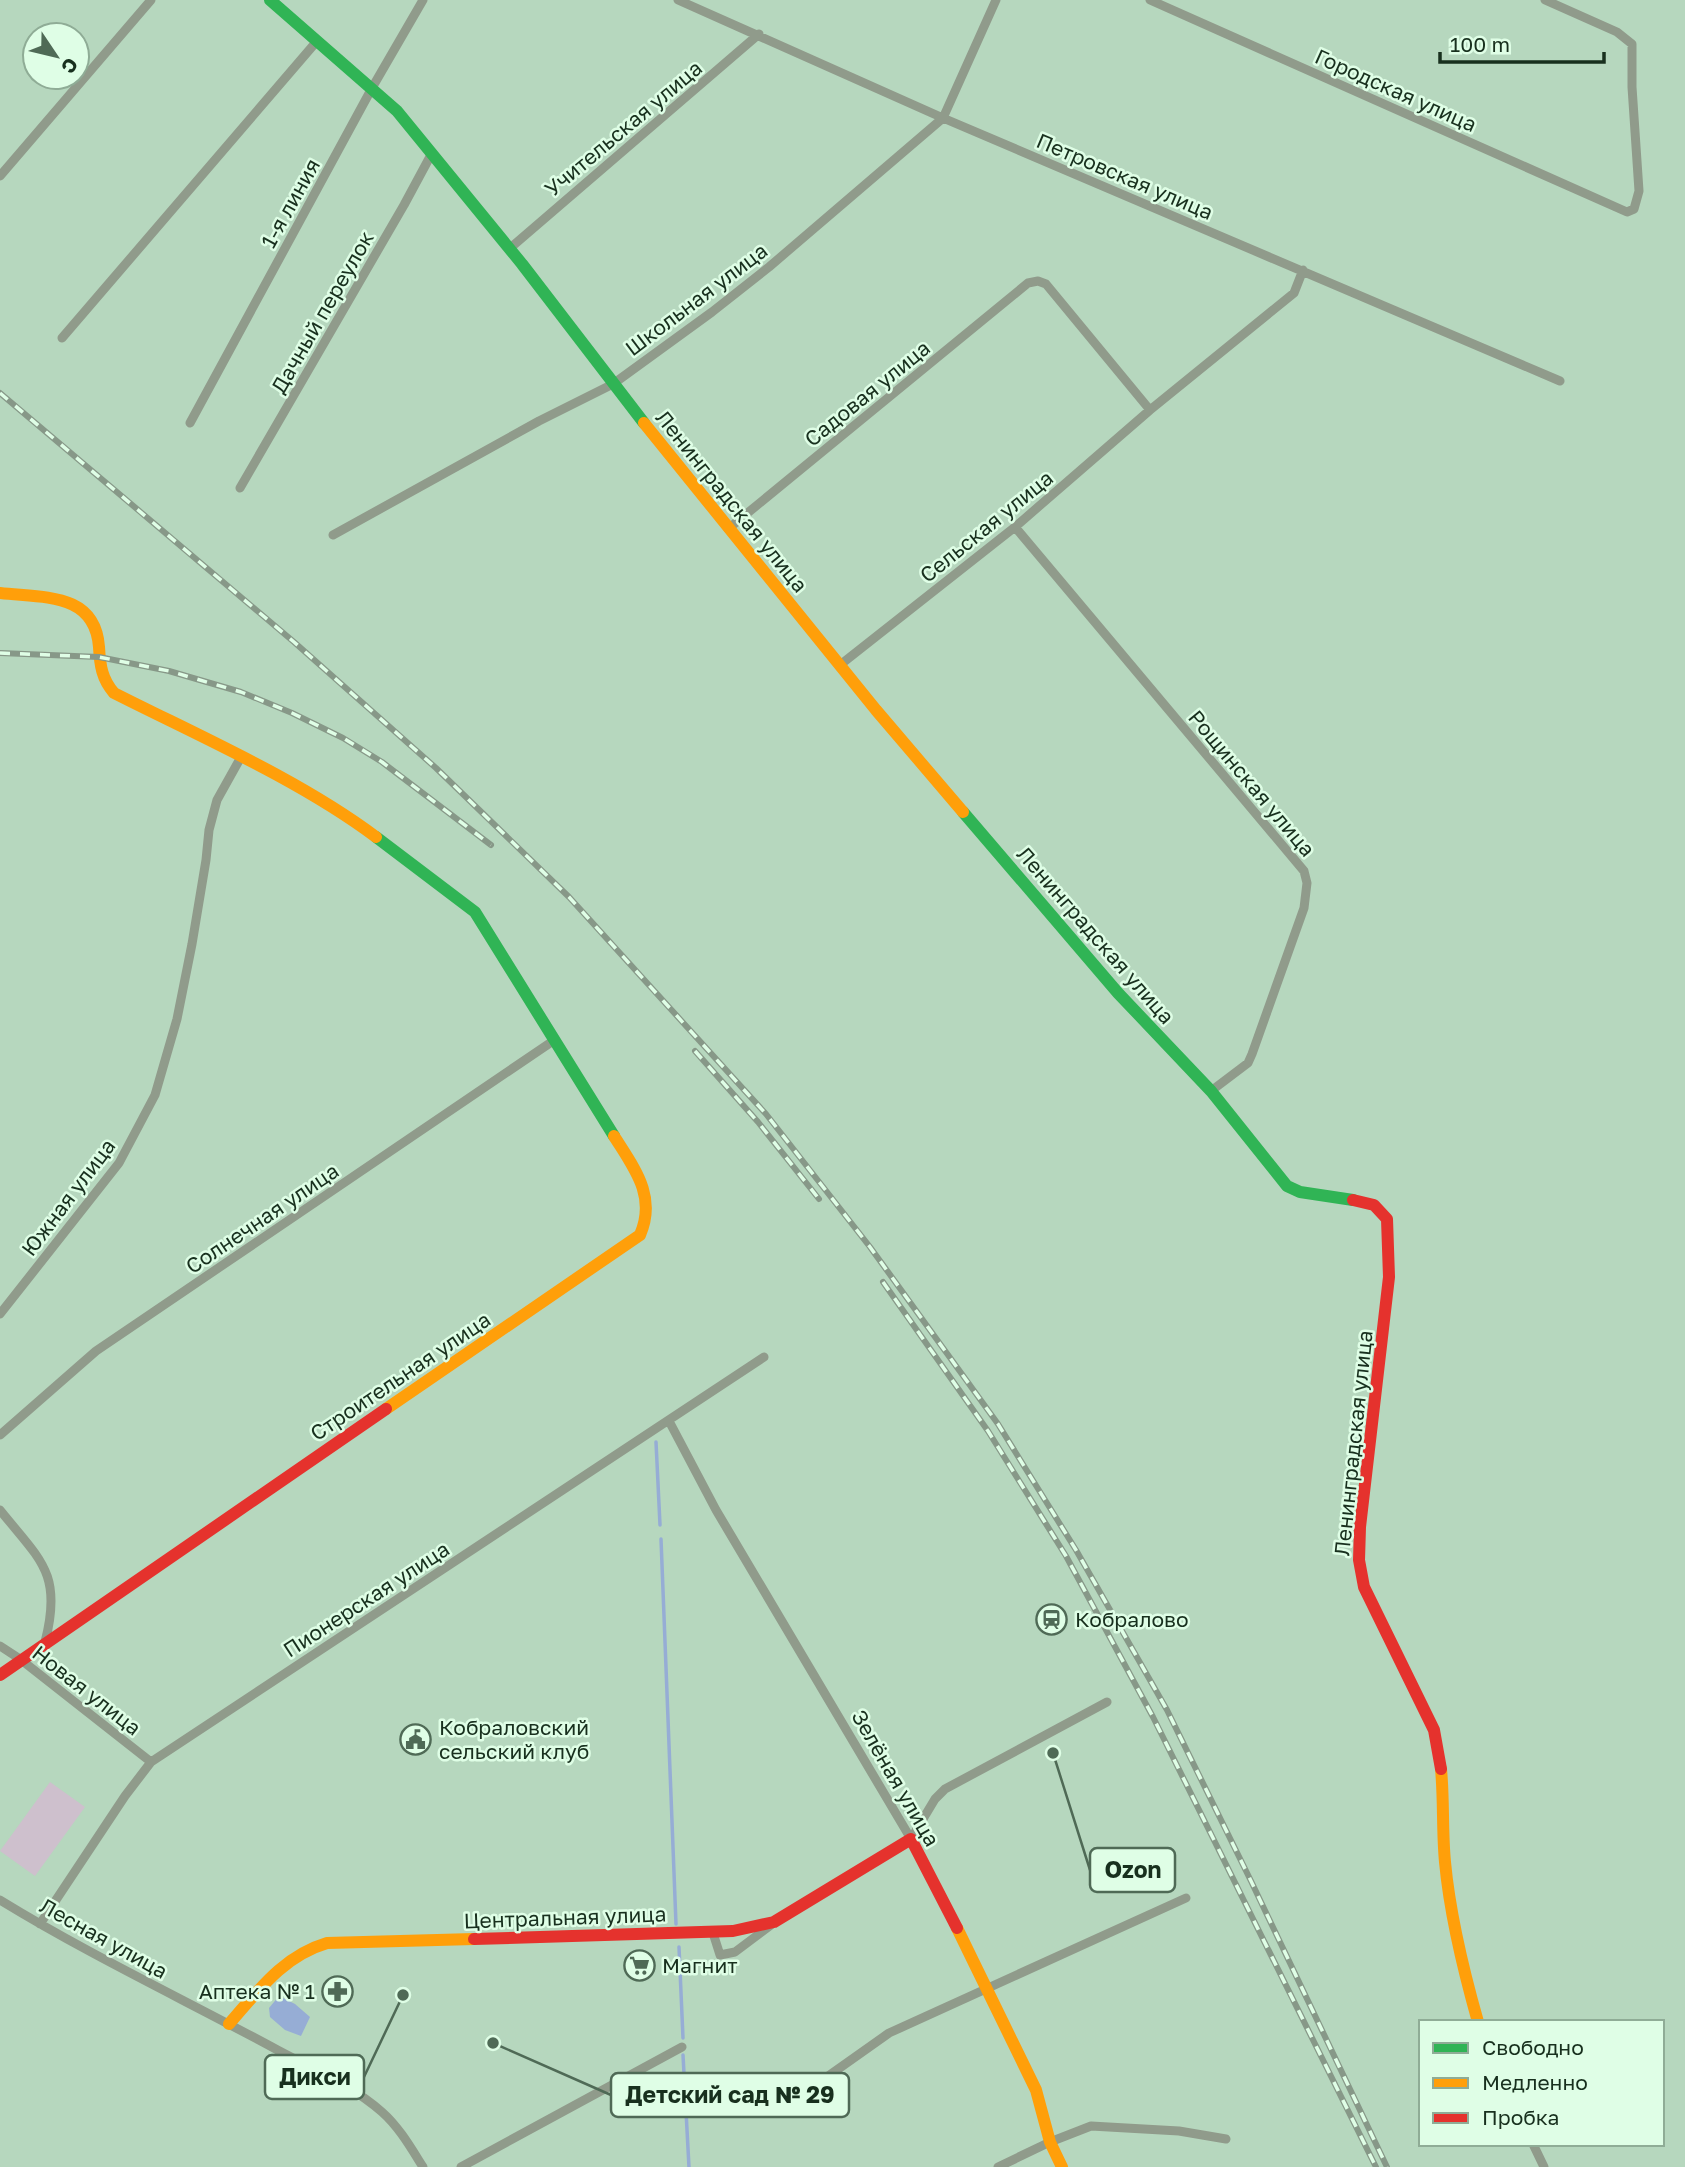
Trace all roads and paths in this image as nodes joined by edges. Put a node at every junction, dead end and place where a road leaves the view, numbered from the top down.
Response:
1 (151, 0) edge
2 (270, 0) edge
3 (423, 0) edge
4 (678, 0) edge
5 (996, 0) edge
6 (1150, 0) edge
7 (1545, 0) edge
8 (759, 34) junction
9 (317, 41) junction
10 (372, 88) junction
11 (943, 118) junction
12 (432, 153) junction
13 (0, 176) edge
14 (509, 248) junction
15 (1303, 271) junction
16 (62, 338) dead end
17 (1560, 381) dead end
18 (613, 384) junction
19 (1150, 410) junction
20 (190, 423) dead end
21 (240, 488) dead end
22 (1015, 527) junction
23 (728, 529) junction
24 (333, 535) dead end
25 (0, 593) edge
26 (840, 665) junction
27 (241, 757) junction
28 (553, 1041) junction
29 (1212, 1091) junction
30 (0, 1314) edge
31 (764, 1357) dead end
32 (669, 1421) junction
33 (0, 1435) edge
34 (0, 1510) edge
35 (45, 1642) junction
36 (0, 1646) edge
37 (20, 1659) junction
38 (0, 1675) edge
39 (1107, 1702) dead end
40 (150, 1762) junction
41 (911, 1839) junction
42 (1186, 1898) dead end
43 (0, 1900) edge
44 (774, 1922) junction
45 (40, 1924) junction
46 (713, 1933) junction
47 (986, 1988) junction
48 (1477, 2020) edge
49 (229, 2024) junction
50 (682, 2047) dead end
51 (788, 2096) dead end
52 (1226, 2138) dead end
53 (1050, 2142) junction
54 (1534, 2146) edge
55 (423, 2167) edge
56 (461, 2167) edge
57 (998, 2167) edge
58 (1062, 2167) edge
59 (1544, 2167) edge

1 - 13 street
2 - 9 street, Ленинградская улица
3 - 10 street, 1-я линия
4 - 8 street, Петровская улица
5 - 11 street, Школьная улица
6 - 7 street, Городская улица
8 - 11 street, Петровская улица
8 - 14 street, Учительская улица
9 - 10 street, Ленинградская улица
9 - 16 street
10 - 12 street, Ленинградская улица
10 - 20 street, 1-я линия
11 - 15 street, Петровская улица
11 - 18 street, Школьная улица
12 - 14 street, Ленинградская улица
12 - 21 street, Дачный переулок
14 - 18 street, Ленинградская улица
15 - 17 street, Петровская улица
15 - 19 street, Сельская улица
18 - 23 street, Ленинградская улица
18 - 24 street, Школьная улица
19 - 22 street, Сельская улица
19 - 23 street, Садовая улица
22 - 26 street, Сельская улица
22 - 29 street, Рощинская улица
23 - 26 street, Ленинградская улица
25 - 27 street, Строительная улица
26 - 29 street, Ленинградская улица
27 - 28 street, Строительная улица
27 - 30 street, Южная улица
28 - 33 street, Солнечная улица
28 - 35 street, Строительная улица
29 - 48 street, Ленинградская улица
31 - 32 street, Пионерская улица
32 - 40 street, Пионерская улица
32 - 41 street, Зелёная улица
34 - 35 street
35 - 37 street, Строительная улица
36 - 37 street, Новая улица
37 - 38 street, Строительная улица
37 - 40 street, Новая улица
39 - 41 street
40 - 45 street, Пионерская улица
41 - 44 street, Центральная улица
41 - 47 street, Зелёная улица
42 - 47 street
43 - 45 street, Лесная улица
44 - 46 street, Центральная улица
44 - 46 street
45 - 49 street, Лесная улица
46 - 49 street, Центральная улица
47 - 51 street
47 - 53 street, Зелёная улица
49 - 55 street, Лесная улица
50 - 56 street
52 - 53 street
53 - 57 street
53 - 58 street, Зелёная улица
54 - 59 street

